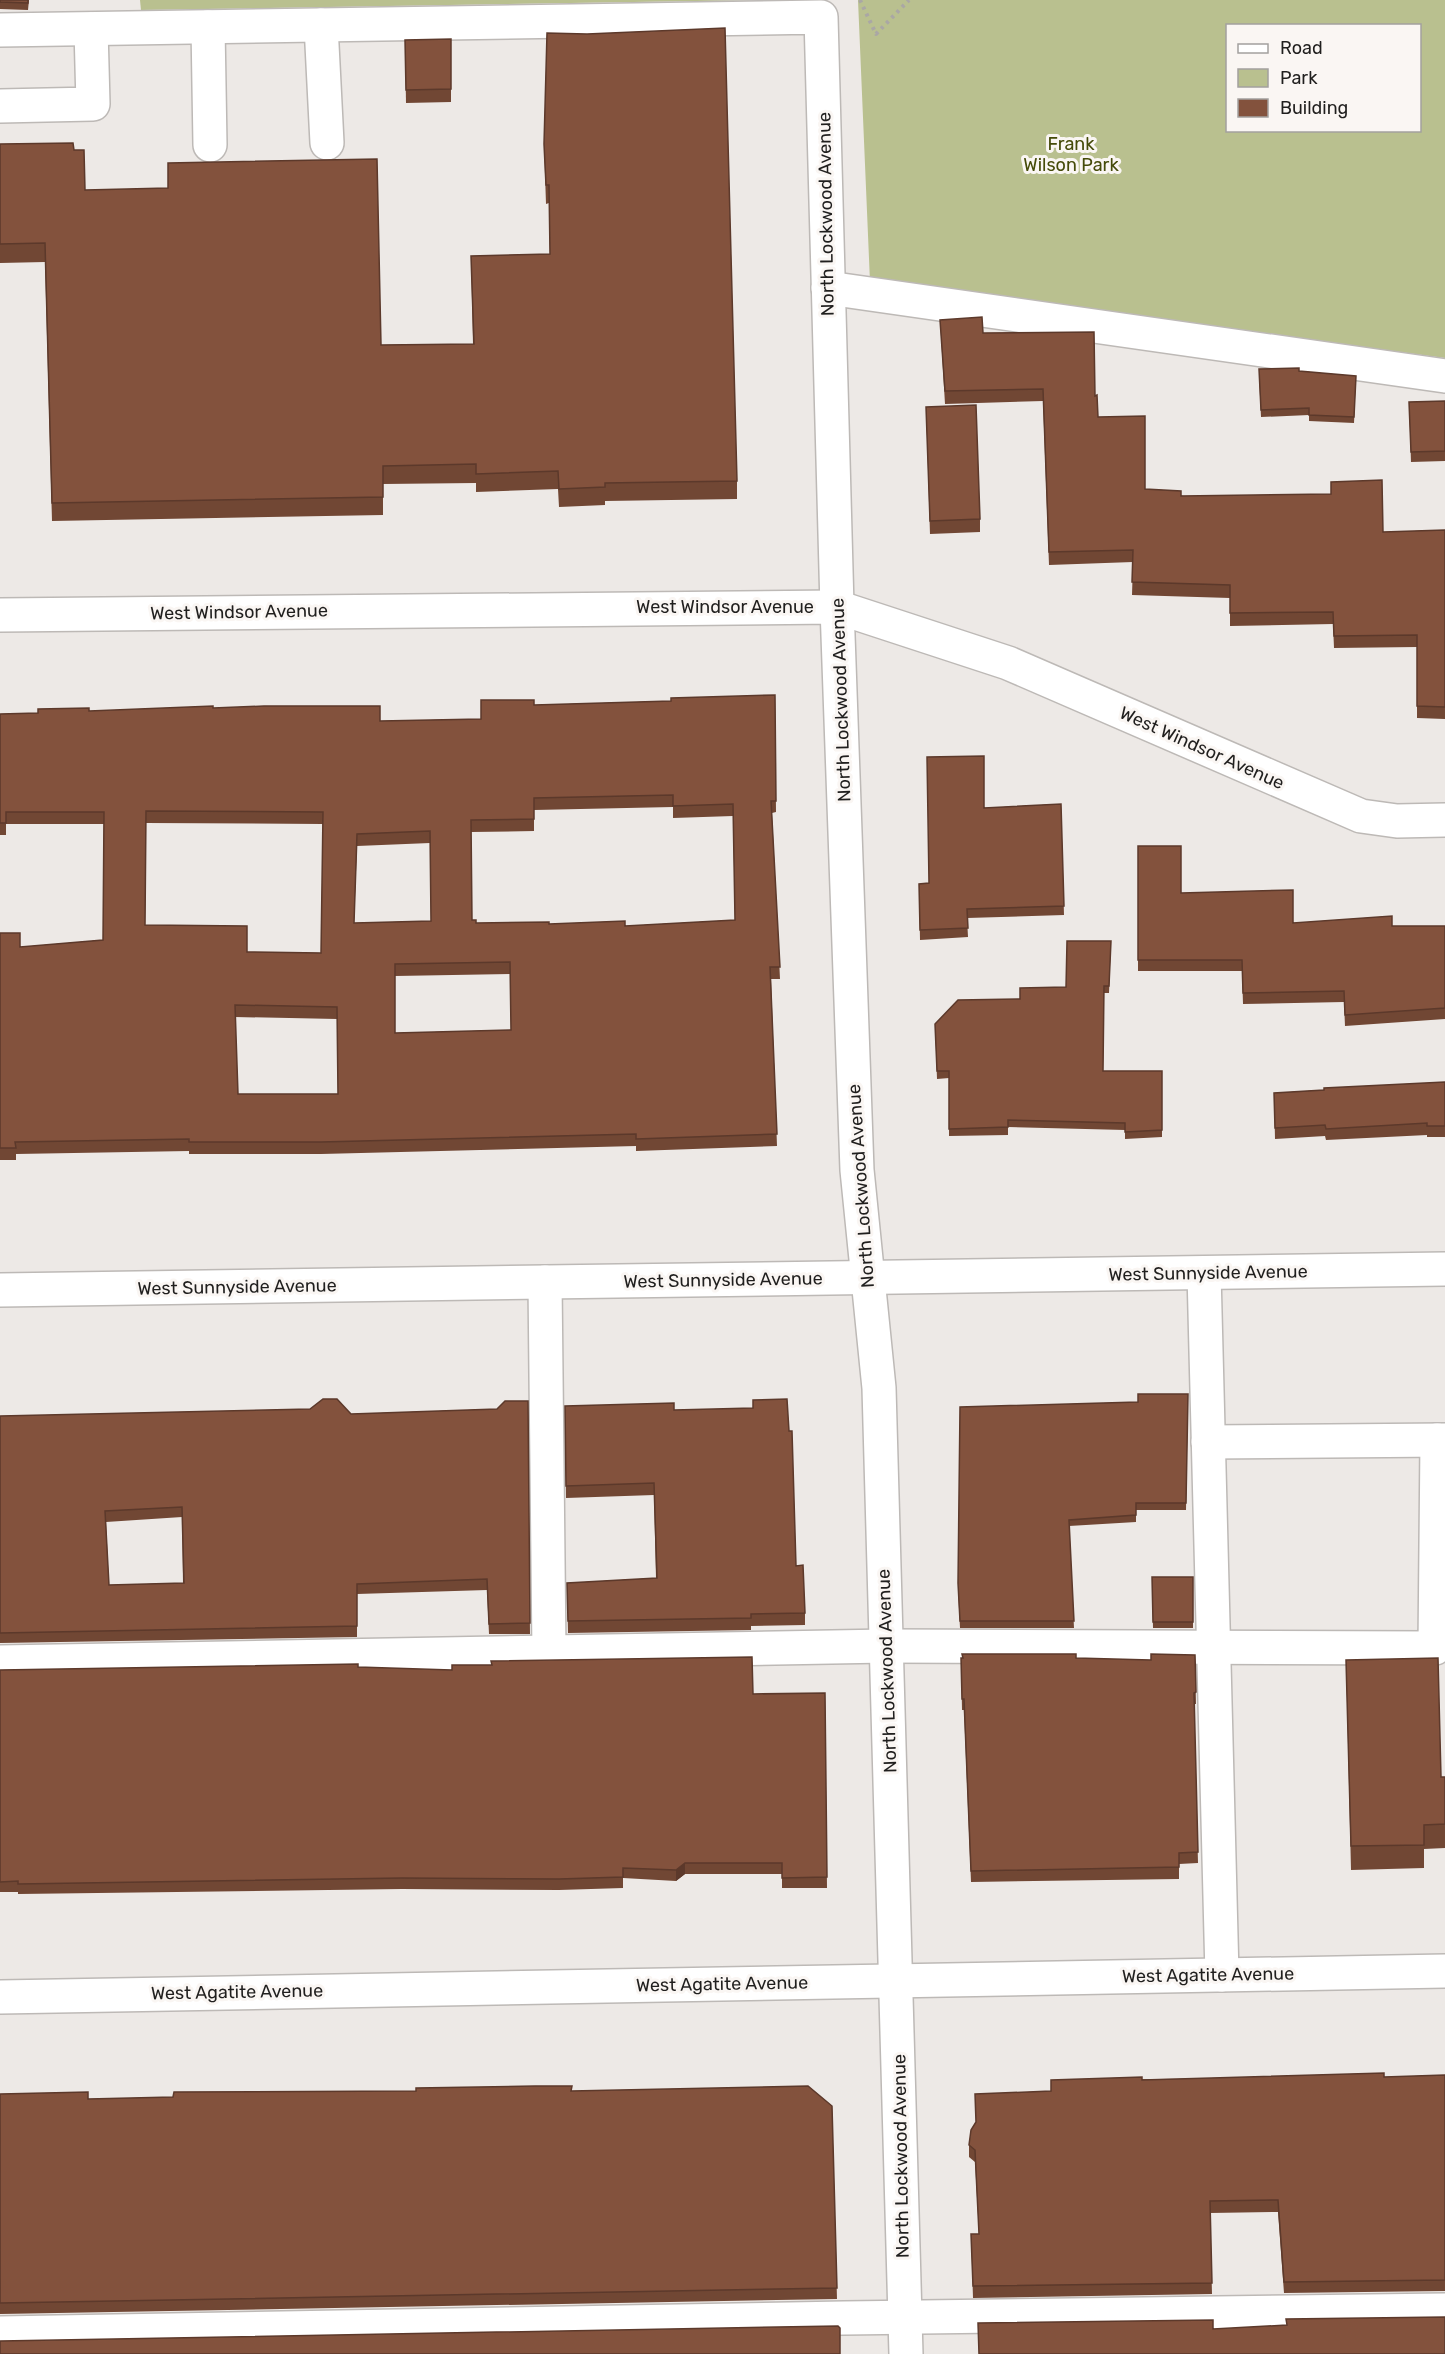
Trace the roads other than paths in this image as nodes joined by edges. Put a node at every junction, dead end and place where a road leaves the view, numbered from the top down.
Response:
1 (321, 25) junction
2 (208, 27) junction
3 (91, 28) junction
4 (0, 30) edge
5 (0, 106) edge
6 (327, 142) dead end
7 (210, 146) dead end
8 (828, 288) junction
9 (1445, 376) edge
10 (837, 607) junction
11 (0, 615) edge
12 (1445, 820) edge
13 (1445, 1269) edge
14 (1204, 1273) junction
15 (867, 1277) junction
16 (545, 1282) junction
17 (0, 1290) edge
18 (1441, 1440) edge
19 (1208, 1442) junction
20 (887, 1646) junction
21 (1213, 1646) junction
22 (549, 1652) junction
23 (0, 1662) edge
24 (1445, 1971) edge
25 (1222, 1975) junction
26 (896, 1981) junction
27 (0, 1997) edge
28 (1445, 2310) edge
29 (905, 2317) junction
30 (0, 2333) edge
31 (906, 2354) edge

1 - 2 street
1 - 6 street
1 - 8 street, North Lockwood Avenue
2 - 3 street
2 - 7 street
3 - 4 street
3 - 5 street
8 - 9 street
8 - 10 street, North Lockwood Avenue
10 - 11 street, West Windsor Avenue
10 - 12 street, West Windsor Avenue
10 - 15 street, North Lockwood Avenue
13 - 14 street, West Sunnyside Avenue
14 - 15 street, West Sunnyside Avenue
14 - 19 street
15 - 16 street, West Sunnyside Avenue
15 - 20 street, North Lockwood Avenue
16 - 17 street, West Sunnyside Avenue
16 - 22 street
18 - 19 street
18 - 21 street
19 - 21 street
20 - 21 street
20 - 22 street
20 - 26 street, North Lockwood Avenue
21 - 25 street
22 - 23 street
24 - 25 street, West Agatite Avenue
25 - 26 street, West Agatite Avenue
26 - 27 street, West Agatite Avenue
26 - 29 street, North Lockwood Avenue
28 - 29 street
29 - 30 street
29 - 31 street, North Lockwood Avenue

